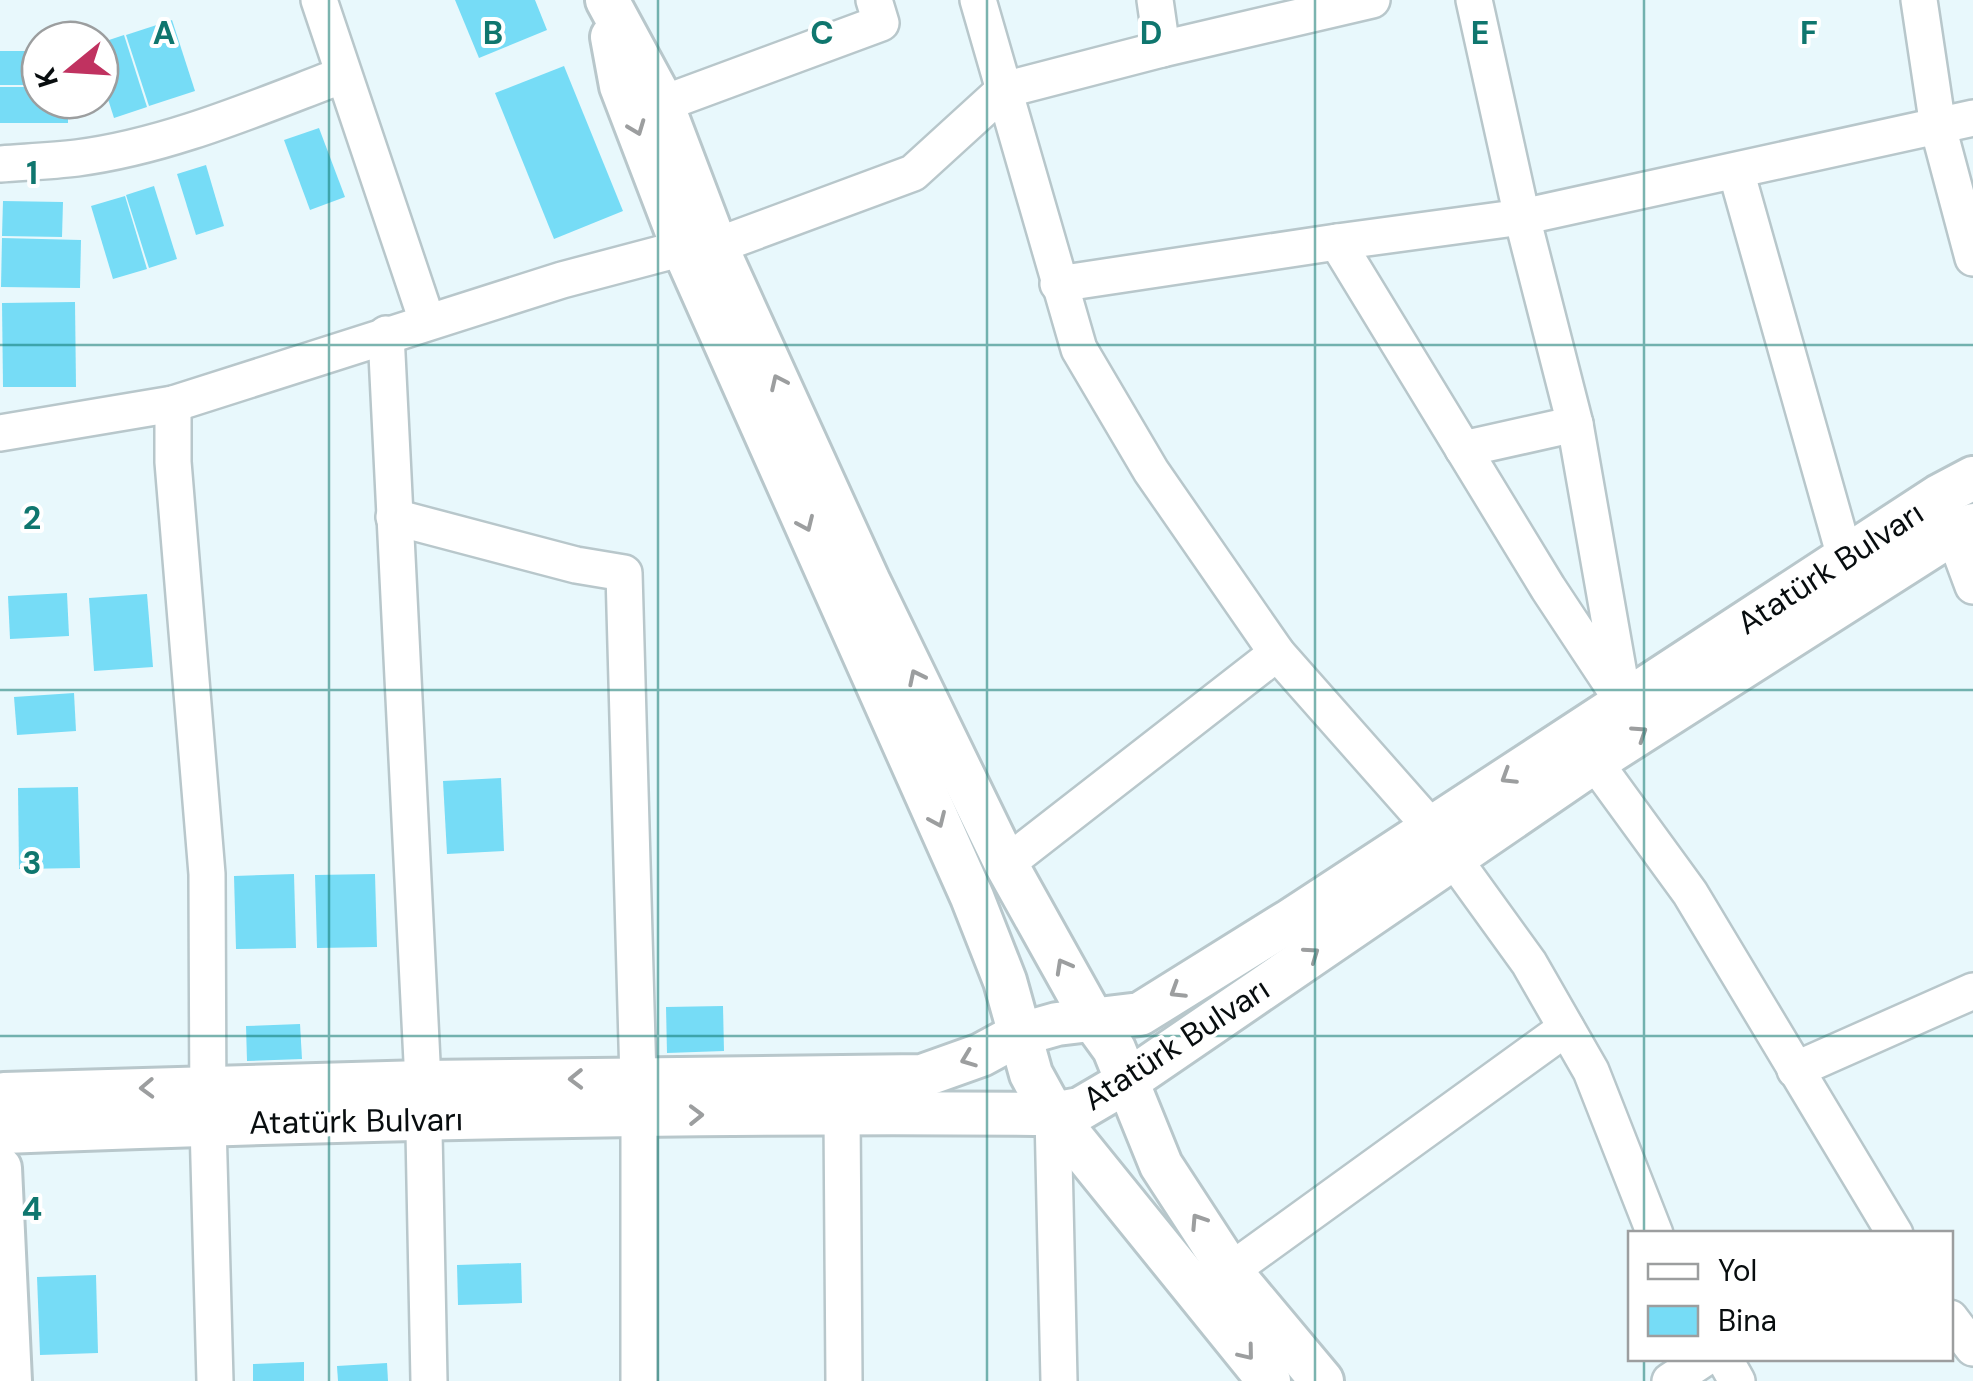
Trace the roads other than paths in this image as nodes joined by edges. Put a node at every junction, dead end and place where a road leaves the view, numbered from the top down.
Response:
1 (319, 0) edge
2 (606, 0) edge
3 (874, 0) edge
4 (978, 0) edge
5 (1155, 0) edge
6 (1372, 0) edge
7 (1474, 0) edge
8 (1919, 0) edge
9 (1294, 9) edge
10 (1162, 48) junction
11 (343, 75) junction
12 (1004, 90) junction
13 (662, 104) junction
14 (1973, 118) edge
15 (1938, 127) junction
16 (0, 164) edge
17 (1736, 170) junction
18 (1522, 217) junction
19 (1337, 242) junction
20 (699, 247) junction
21 (1973, 258) edge
22 (1058, 284) junction
23 (427, 321) junction
24 (386, 334) junction
25 (173, 404) junction
26 (1575, 424) junction
27 (0, 433) edge
28 (1463, 449) junction
29 (1960, 508) edge
30 (394, 517) junction
31 (1844, 558) junction
32 (1973, 586) edge
33 (1278, 653) junction
34 (1624, 703) junction
35 (1585, 749) junction
36 (1442, 842) junction
37 (1006, 864) junction
38 (1973, 992) edge
39 (1094, 1020) junction
40 (1566, 1028) junction
41 (1018, 1035) junction
42 (1795, 1070) junction
43 (1126, 1082) junction
44 (638, 1097) junction
45 (423, 1101) junction
46 (208, 1105) junction
47 (842, 1114) junction
48 (1052, 1114) junction
49 (2, 1124) edge
50 (1654, 1231) edge
51 (1893, 1231) edge
52 (1230, 1271) junction
53 (1953, 1322) edge
54 (1973, 1348) edge
55 (1700, 1361) edge
56 (10, 1381) edge
57 (214, 1381) edge
58 (430, 1381) edge
59 (640, 1381) edge
60 (844, 1381) edge
61 (1059, 1381) edge
62 (1269, 1381) edge
63 (1322, 1381) edge
64 (1670, 1381) edge

1 - 11 street
2 - 13 main road
2 -> 20 main road
3 - 13 street
4 - 12 street
5 - 10 street
6 - 9 street
7 - 18 street
8 - 15 street
9 - 10 street
10 - 12 street
11 - 16 street
11 - 23 street
12 - 20 street
12 - 22 street
13 - 20 main road
14 - 15 street
15 - 17 street
15 - 21 street
17 - 18 street
17 - 31 street
18 - 19 street
18 - 26 street
19 - 22 street
19 - 28 street
20 - 23 street
37 -> 20 main road
20 -> 41 main road
22 - 33 street
23 - 24 street
24 - 25 street
24 - 30 street
25 - 27 street
25 - 46 street
26 - 28 street
26 - 34 street
28 - 34 street
29 - 31 main road, Atatürk Bulvarı
29 - 32 street
35 -> 29 main road, Atatürk Bulvarı
30 - 44 street
30 - 45 street
31 - 34 main road, Atatürk Bulvarı
33 - 36 street
33 - 37 street
34 - 35 main road, Atatürk Bulvarı
35 - 36 main road, Atatürk Bulvarı
35 - 42 street
36 -> 39 main road, Atatürk Bulvarı
36 - 40 street
43 -> 36 main road, Atatürk Bulvarı
39 -> 37 main road
38 - 42 street
39 - 41 main road, Atatürk Bulvarı
39 - 43 main road
40 - 50 street
40 - 52 street
41 -> 44 main road, Atatürk Bulvarı
41 - 48 main road
42 - 51 street
43 - 48 main road, Atatürk Bulvarı
52 -> 43 main road
44 - 45 main road, Atatürk Bulvarı
44 -> 47 main road, Atatürk Bulvarı
44 - 59 street
45 - 46 main road, Atatürk Bulvarı
45 - 58 street
46 - 49 main road, Atatürk Bulvarı
46 - 57 street
47 - 48 main road, Atatürk Bulvarı
47 - 60 street
48 - 61 street
48 -> 62 main road
49 - 56 main road
52 - 63 main road
53 - 54 street
55 - 64 street

